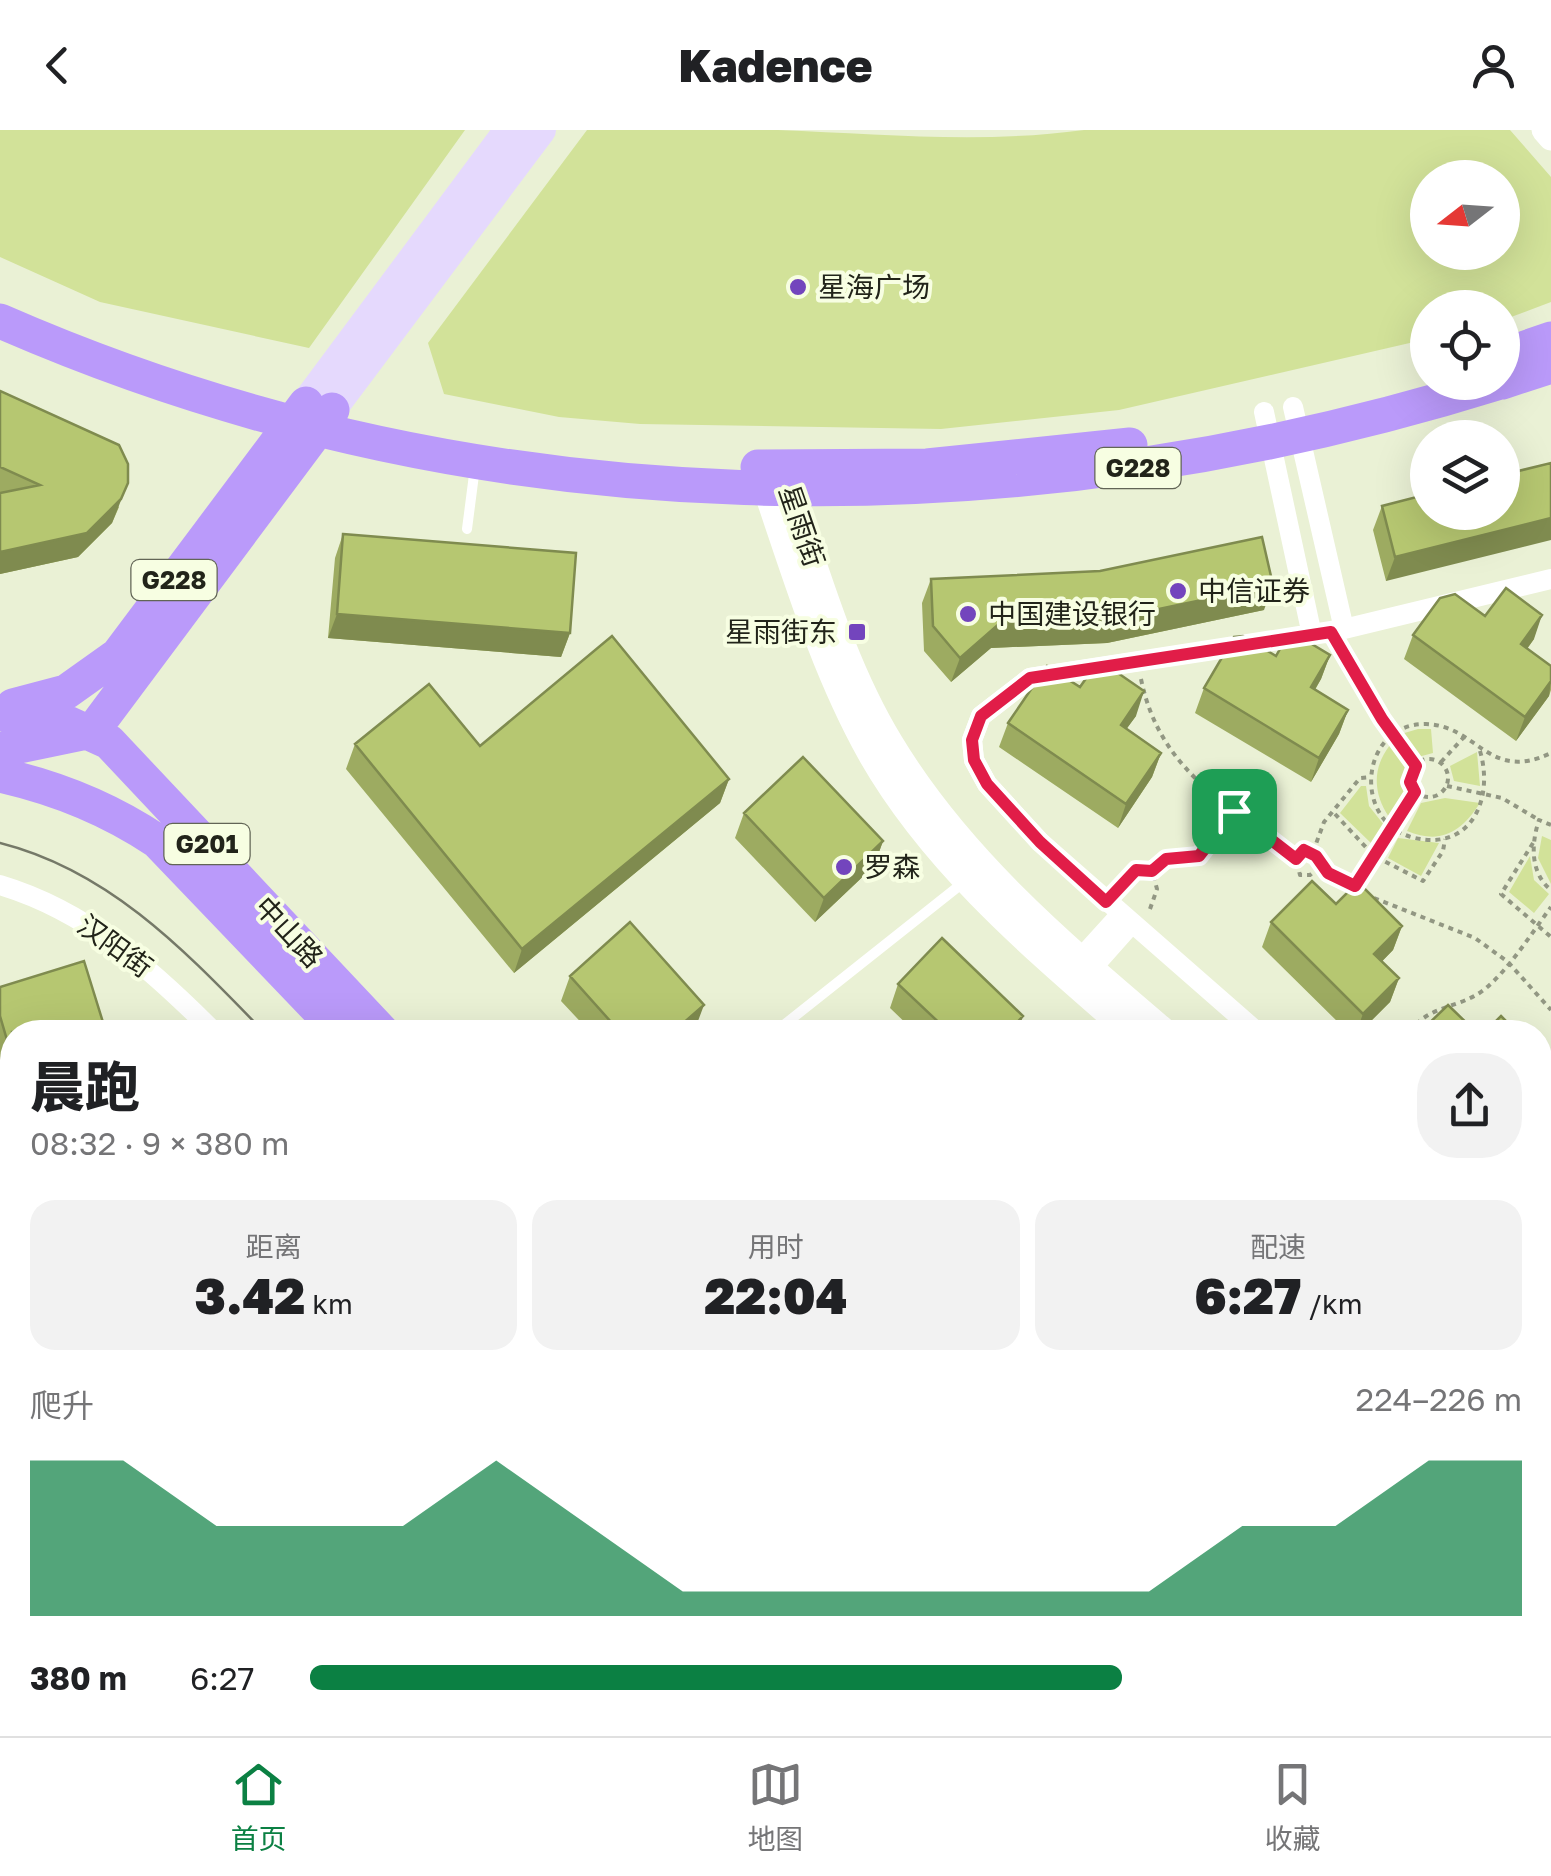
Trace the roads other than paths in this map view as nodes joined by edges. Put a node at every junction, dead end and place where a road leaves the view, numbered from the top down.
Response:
1 (510, 130) edge
2 (541, 130) edge
3 (1544, 130) edge
4 (1551, 138) edge
5 (0, 297) edge
6 (0, 322) edge
7 (1551, 339) edge
8 (1520, 350) edge
9 (1551, 366) edge
10 (1520, 376) edge
11 (1410, 385) edge
12 (1410, 399) edge
13 (314, 412) junction
14 (1281, 422) junction
15 (476, 461) junction
16 (779, 483) junction
17 (466, 529) dead end
18 (1551, 579) edge
19 (1329, 632) junction
20 (0, 712) edge
21 (91, 731) junction
22 (0, 750) edge
23 (0, 776) edge
24 (975, 873) junction
25 (0, 885) edge
26 (1124, 917) junction
27 (1078, 972) junction
28 (201, 1020) edge
29 (329, 1020) edge
30 (371, 1020) edge
31 (790, 1020) edge
32 (1119, 1020) edge
33 (1148, 1020) edge
34 (1243, 1020) edge

1 - 13 main road
2 - 13 main road
3 - 4 street
5 - 13 highway, G228
6 - 13 highway, G228
7 - 8 highway
9 - 10 highway, G228
11 - 14 highway, G228
12 - 14 highway, G228
13 - 15 highway, G228
13 - 16 highway, G228
13 - 20 highway, G228
13 - 21 highway, G228
14 - 16 highway, G228
14 - 19 street
14 - 19 street
15 - 16 highway, G228
15 - 17 lane
16 - 24 street, 星雨街
18 - 19 street
19 - 26 street
20 - 21 highway, 中山路 / G201
21 - 22 highway
21 - 30 highway, 中山路 / G201
23 - 29 highway, 中山路 / G201
24 - 27 street, 星雨街
24 - 31 lane
25 - 28 street, 汉阳街
26 - 27 street
26 - 34 street
27 - 32 street, 星雨街
27 - 33 street, 星雨街

